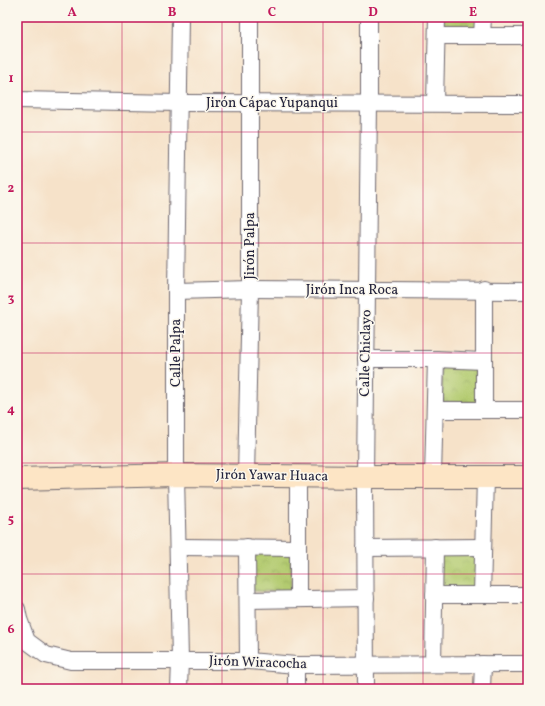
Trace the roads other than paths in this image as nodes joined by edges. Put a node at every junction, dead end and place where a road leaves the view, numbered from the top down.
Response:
1 (180, 17) edge
2 (250, 17) edge
3 (369, 17) edge
4 (437, 17) edge
5 (483, 17) edge
6 (437, 36) junction
7 (482, 36) junction
8 (528, 36) edge
9 (17, 100) edge
10 (369, 102) junction
11 (179, 103) junction
12 (250, 103) junction
13 (434, 103) junction
14 (528, 104) edge
15 (250, 289) junction
16 (484, 289) junction
17 (367, 290) junction
18 (528, 290) edge
19 (176, 291) junction
20 (366, 359) junction
21 (436, 359) junction
22 (483, 361) junction
23 (435, 410) junction
24 (484, 410) junction
25 (528, 410) edge
26 (176, 475) junction
27 (246, 476) junction
28 (298, 476) junction
29 (365, 477) junction
30 (433, 477) junction
31 (485, 477) junction
32 (528, 477) edge
33 (17, 479) edge
34 (178, 547) junction
35 (247, 547) junction
36 (435, 547) junction
37 (483, 547) junction
38 (298, 548) junction
39 (366, 548) junction
40 (434, 595) junction
41 (482, 595) junction
42 (528, 595) edge
43 (366, 598) junction
44 (298, 599) junction
45 (248, 600) junction
46 (17, 609) edge
47 (180, 660) junction
48 (248, 661) junction
49 (366, 664) junction
50 (433, 664) junction
51 (482, 664) junction
52 (528, 664) edge
53 (296, 665) junction
54 (179, 689) edge
55 (296, 689) edge
56 (366, 689) edge
57 (482, 689) edge

1 - 11 street, Calle Palpa
2 - 12 street, Jirón Palpa
3 - 10 street, Calle Chiclayo
4 - 6 street
5 - 7 street
6 - 7 street
6 - 13 street
7 - 8 street
9 - 11 street, Jirón Cápac Yupanqui
10 - 12 street, Jirón Cápac Yupanqui
10 - 13 street, Jirón Cápac Yupanqui
10 - 17 street, Calle Chiclayo
11 - 12 street, Jirón Cápac Yupanqui
11 - 19 street, Calle Palpa
12 - 15 street, Jirón Palpa
13 - 14 street, Jirón Cápac Yupanqui
15 - 17 street, Jirón Inca Roca
15 - 19 street, Jirón Inca Roca
15 - 27 street, Jirón Palpa
16 - 17 street, Jirón Inca Roca
16 - 18 street, Jirón Inca Roca
16 - 22 street
17 - 20 street, Calle Chiclayo
19 - 26 street, Calle Palpa
20 - 21 street
20 - 29 street, Calle Chiclayo
21 - 22 street
21 - 23 street
22 - 24 street
23 - 24 street
23 - 30 street
24 - 25 street
26 - 27 street, Jirón Yawar Huaca
26 - 33 street, Jirón Yawar Huaca
26 - 34 street, Calle Palpa
27 - 28 street, Jirón Yawar Huaca
28 - 29 street, Jirón Yawar Huaca
28 - 38 street
29 - 30 street, Jirón Yawar Huaca
29 - 39 street, Calle Chiclayo
30 - 31 street, Jirón Yawar Huaca
31 - 32 street, Jirón Yawar Huaca
31 - 37 street
34 - 35 street
34 - 47 street, Calle Palpa
35 - 38 street
35 - 45 street
36 - 37 street
36 - 39 street
36 - 40 street
37 - 41 street
38 - 44 street
39 - 43 street, Calle Chiclayo
40 - 41 street
40 - 50 street
41 - 42 street
43 - 44 street
43 - 49 street, Calle Chiclayo
44 - 45 street
45 - 48 street
46 - 47 street, Jirón Wiracocha
47 - 48 street, Jirón Wiracocha
47 - 54 street, Calle Palpa
48 - 53 street, Jirón Wiracocha
49 - 50 street, Jirón Wiracocha
49 - 53 street, Jirón Wiracocha
49 - 56 street, Calle Chiclayo
50 - 51 street, Jirón Wiracocha
51 - 52 street, Jirón Wiracocha
51 - 57 street
53 - 55 street

